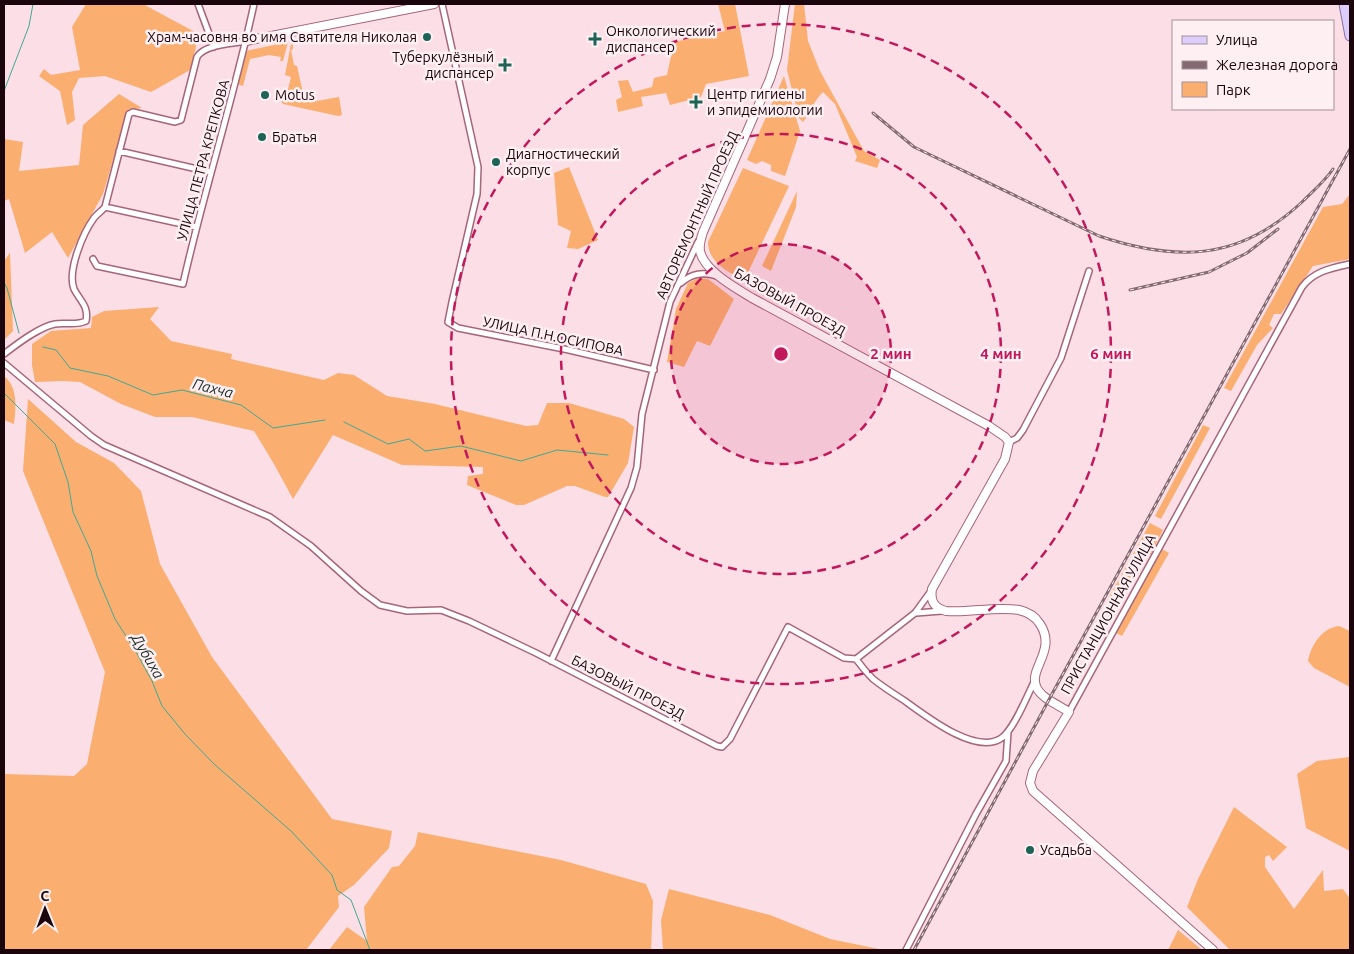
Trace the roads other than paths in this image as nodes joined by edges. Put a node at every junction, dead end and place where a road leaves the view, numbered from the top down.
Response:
1 (198, 4) edge
2 (254, 4) edge
3 (434, 4) edge
4 (442, 4) edge
5 (785, 4) edge
6 (1344, 4) edge
7 (1350, 36) edge
8 (246, 41) junction
9 (214, 47) junction
10 (119, 151) junction
11 (210, 172) junction
12 (106, 207) junction
13 (196, 227) junction
14 (702, 232) junction
15 (93, 259) dead end
16 (1350, 264) edge
17 (1089, 271) dead end
18 (720, 276) junction
19 (679, 285) junction
20 (4, 354) edge
21 (4, 363) edge
22 (654, 370) junction
23 (1010, 442) junction
24 (932, 589) junction
25 (946, 611) junction
26 (915, 613) junction
27 (856, 659) junction
28 (551, 661) junction
29 (1034, 689) junction
30 (1068, 712) junction
31 (1008, 732) junction
32 (906, 950) edge
33 (1213, 950) edge

1 - 9 street
2 - 8 street, УЛИЦА ПЕТРА КРЕПКОВА
3 - 8 street
4 - 22 street, УЛИЦА П.Н.ОСИПОВА
5 - 14 street, АВТОРЕМОНТНЫЙ ПРОЕЗД
6 - 7 main road
8 - 9 street
8 - 11 street, УЛИЦА ПЕТРА КРЕПКОВА
9 - 10 street
10 - 11 street
10 - 12 street
11 - 13 street, УЛИЦА ПЕТРА КРЕПКОВА
12 - 13 street
12 - 20 street
13 - 15 street, УЛИЦА ПЕТРА КРЕПКОВА
14 - 18 street, БАЗОВЫЙ ПРОЕЗД
14 - 19 street, АВТОРЕМОНТНЫЙ ПРОЕЗД
16 - 30 street, ПРИСТАНЦИОННАЯ УЛИЦА
17 - 23 street
18 - 19 street
18 - 23 street, БАЗОВЫЙ ПРОЕЗД
19 - 22 street, АВТОРЕМОНТНЫЙ ПРОЕЗД
21 - 28 street, БАЗОВЫЙ ПРОЕЗД
22 - 28 street, АВТОРЕМОНТНЫЙ ПРОЕЗД
23 - 24 street
24 - 25 street
24 - 26 street
25 - 26 street
25 - 29 street
26 - 27 street
27 - 28 street, БАЗОВЫЙ ПРОЕЗД
27 - 31 street
29 - 30 street
29 - 31 street
30 - 33 street, ПРИСТАНЦИОННАЯ УЛИЦА
31 - 32 street

